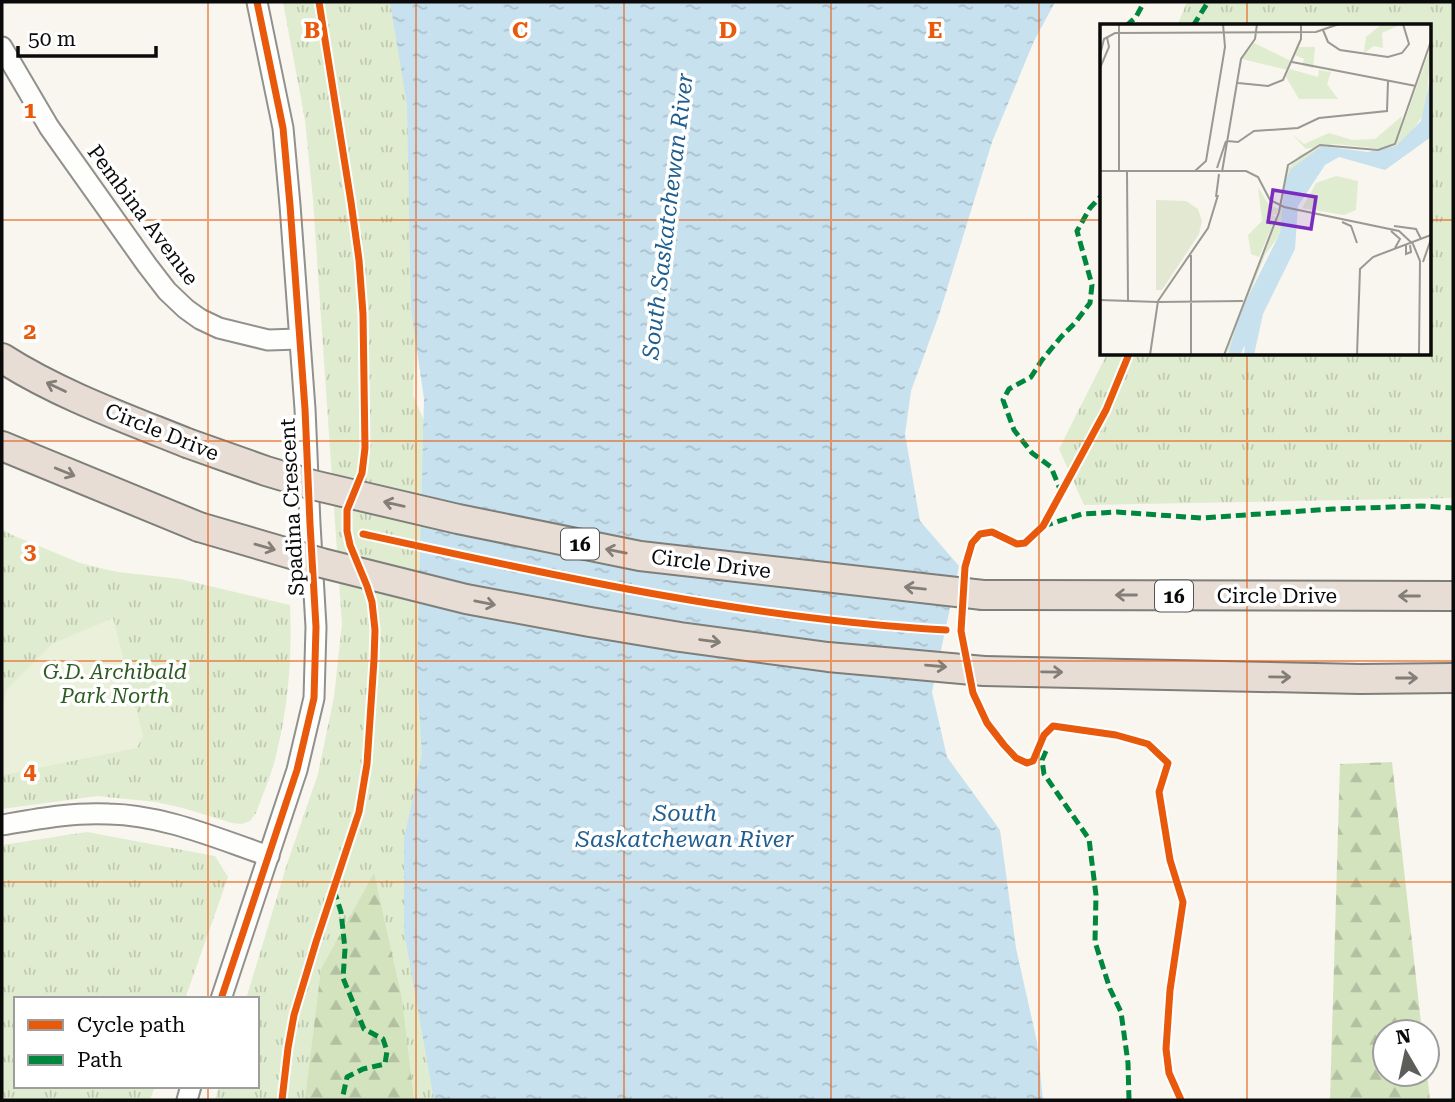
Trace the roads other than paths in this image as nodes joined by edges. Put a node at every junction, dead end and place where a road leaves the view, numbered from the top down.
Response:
1 (257, 2) edge
2 (2, 47) edge
3 (299, 339) junction
4 (2, 358) edge
5 (2, 446) edge
6 (1453, 596) edge
7 (1453, 678) edge
8 (2, 825) edge
9 (269, 856) junction
10 (222, 997) edge

1 - 3 street, Spadina Crescent
2 - 3 street, Pembina Avenue
3 - 9 street, Spadina Crescent
6 -> 4 highway, Circle Drive / 16, bridge
5 -> 7 highway, bridge
8 - 9 street
9 - 10 street, Spadina Crescent

